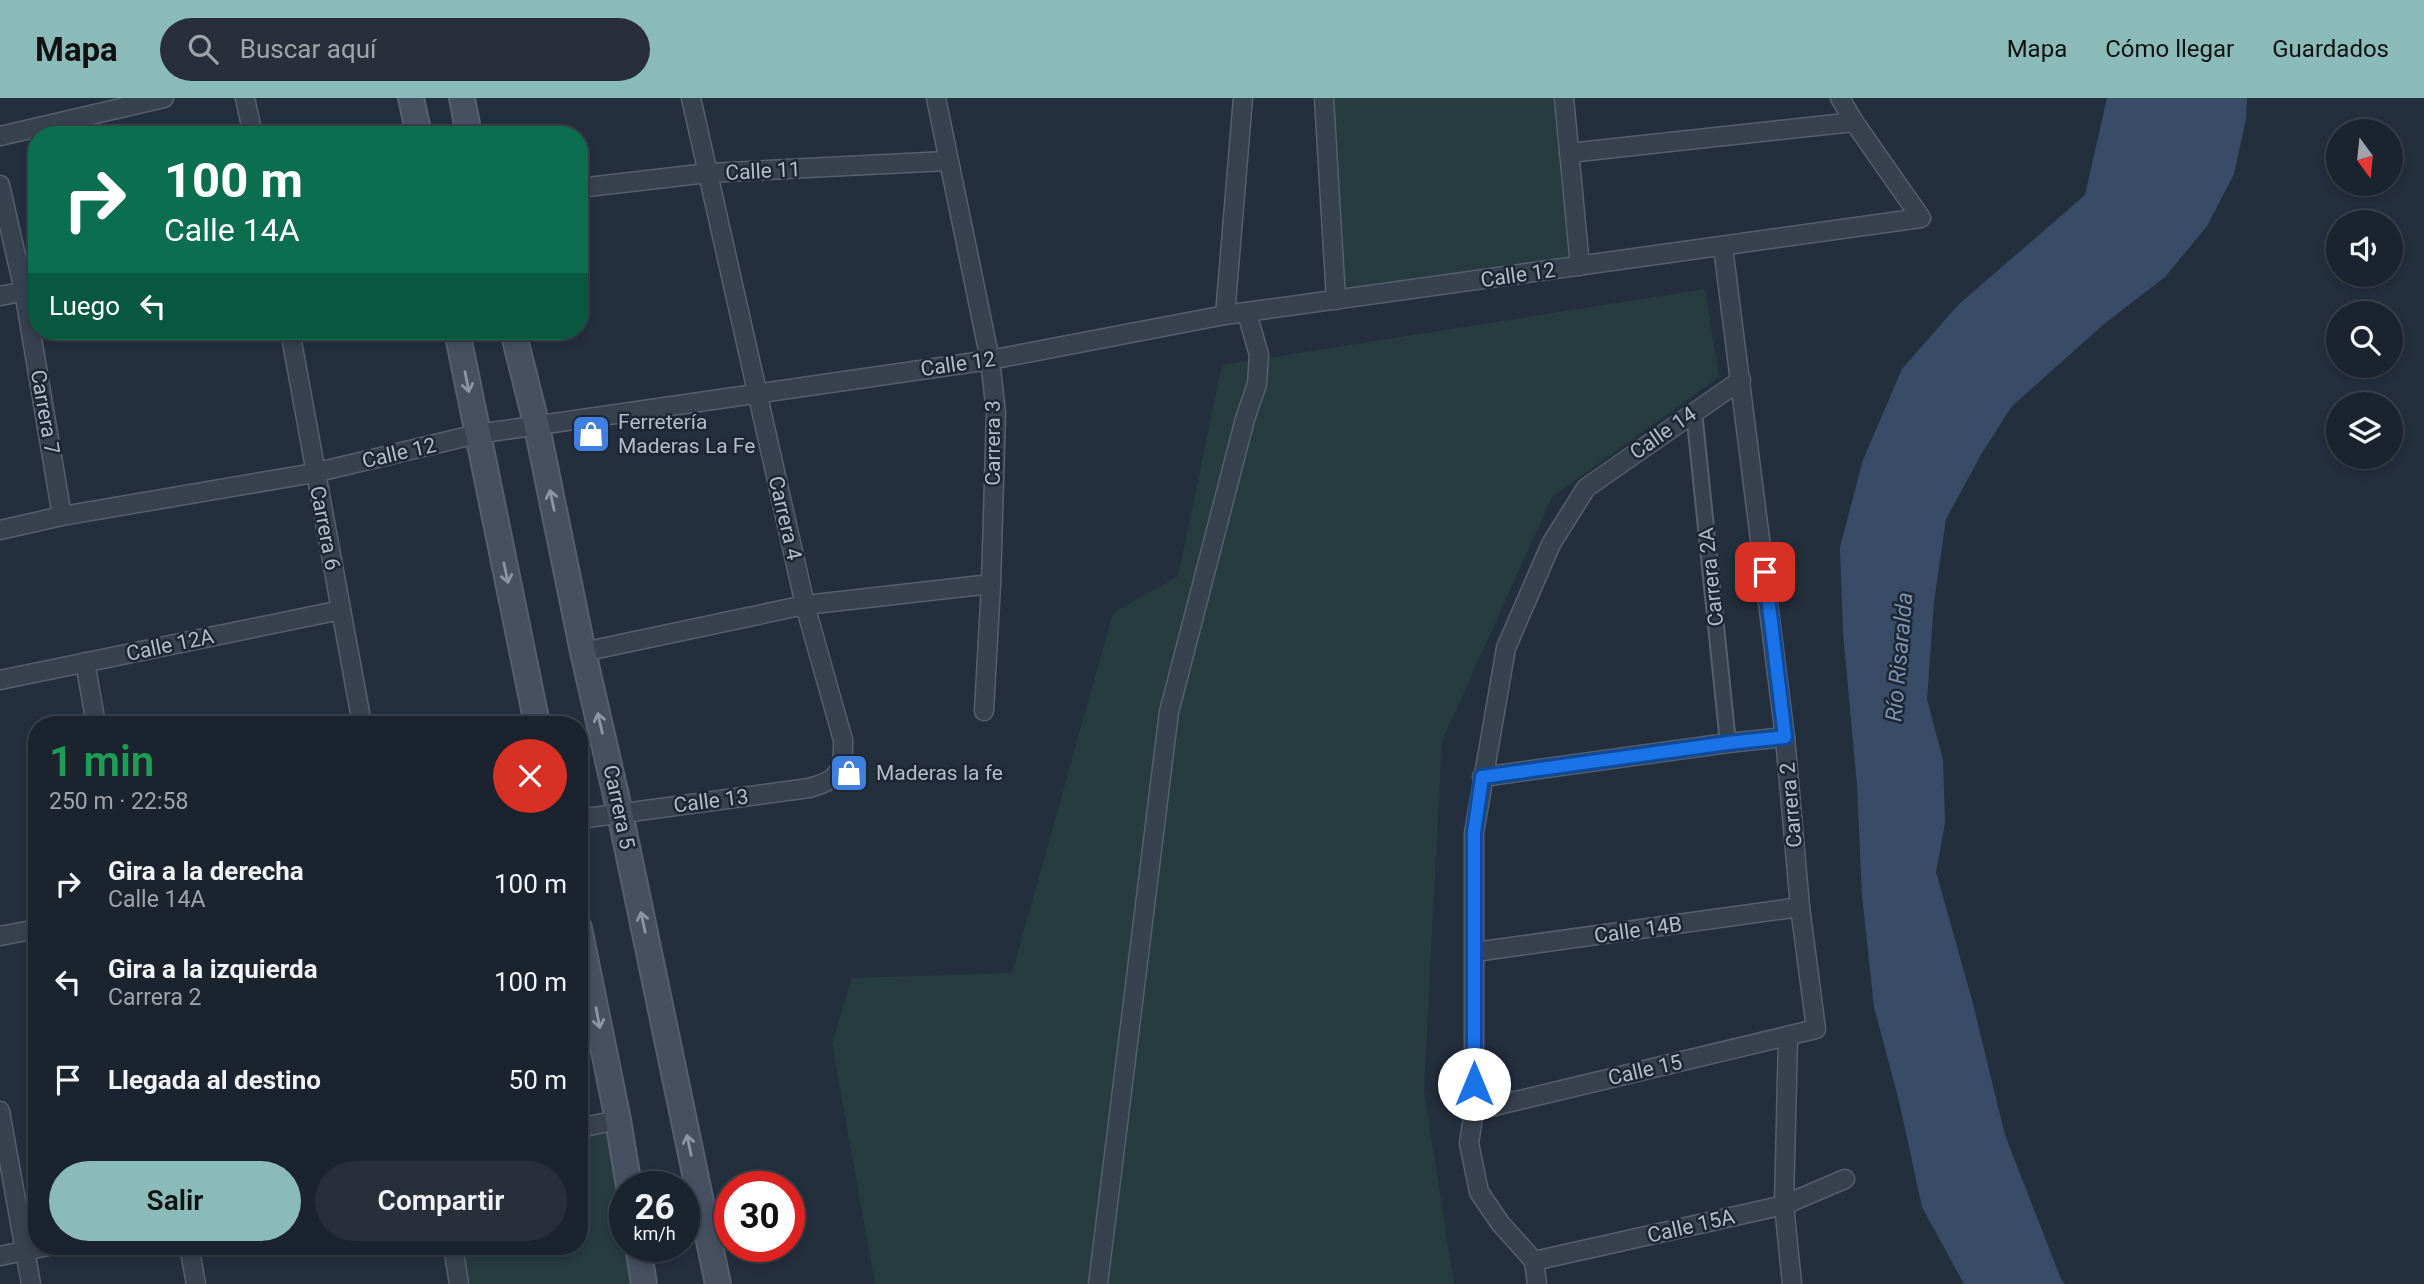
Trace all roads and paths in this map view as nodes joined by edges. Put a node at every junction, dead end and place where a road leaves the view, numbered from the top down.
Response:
1 (164, 98) edge
2 (245, 98) edge
3 (411, 98) edge
4 (462, 98) edge
5 (691, 98) edge
6 (936, 98) edge
7 (1244, 98) edge
8 (1324, 98) edge
9 (1564, 98) edge
10 (1840, 98) edge
11 (1854, 122) junction
12 (43, 126) edge
13 (251, 126) edge
14 (417, 126) edge
15 (467, 126) edge
16 (28, 130) edge
17 (0, 136) edge
18 (1569, 153) junction
19 (947, 161) junction
20 (708, 173) junction
21 (0, 186) edge
22 (588, 187) edge
23 (1723, 247) junction
24 (1580, 267) junction
25 (28, 283) edge
26 (28, 290) edge
27 (0, 296) edge
28 (1336, 300) junction
29 (1247, 313) junction
30 (1225, 315) junction
31 (37, 340) edge
32 (292, 340) edge
33 (459, 340) edge
34 (515, 340) edge
35 (990, 359) junction
36 (1741, 380) junction
37 (756, 392) junction
38 (1693, 411) junction
39 (537, 427) junction
40 (477, 434) junction
41 (314, 472) junction
42 (62, 516) junction
43 (0, 530) edge
44 (991, 584) junction
45 (805, 605) junction
46 (341, 610) junction
47 (583, 652) junction
48 (85, 662) junction
49 (0, 680) edge
50 (984, 710) dead end
51 (95, 716) edge
52 (361, 716) edge
53 (535, 716) edge
54 (1785, 737) junction
55 (1728, 743) junction
56 (839, 773) joint
57 (1482, 777) junction
58 (621, 813) junction
59 (588, 818) edge
60 (1800, 907) junction
61 (28, 931) edge
62 (0, 936) edge
63 (1475, 952) junction
64 (588, 991) edge
65 (1816, 1029) joint
66 (1788, 1036) junction
67 (0, 1111) edge
68 (1474, 1111) junction
69 (618, 1120) junction
70 (588, 1126) edge
71 (626, 1171) edge
72 (1845, 1179) dead end
73 (1784, 1205) junction
74 (26, 1251) junction
75 (191, 1255) edge
76 (454, 1255) edge
77 (0, 1256) edge
78 (1534, 1261) junction
79 (641, 1262) edge
80 (32, 1284) edge
81 (196, 1284) edge
82 (459, 1284) edge
83 (644, 1284) edge
84 (718, 1284) edge
85 (1098, 1284) edge
86 (1536, 1284) edge
87 (1792, 1284) edge

1 - 12 street
2 - 13 street
3 - 14 main road
4 - 15 main road
5 - 20 street, Carrera 4
6 - 19 street, Carrera 3
7 - 30 street
8 - 28 street
9 - 18 street
10 - 11 street
11 - 18 street
11 - 23 street, Calle 12
16 - 17 street
18 - 24 street
19 - 20 street, Calle 11
19 - 35 street, Carrera 3
20 - 22 street, Calle 11
20 - 37 street, Carrera 4
21 - 25 street, Carrera 7
23 - 24 street, Calle 12
23 - 36 street, Carrera 2
24 - 28 street, Calle 12
26 - 27 street
28 - 29 street, Calle 12
29 - 30 street, Calle 12
29 - 85 street
30 - 35 street, Calle 12
31 - 42 street, Carrera 7
32 - 41 street, Carrera 6
33 -> 40 main road
34 - 39 main road, Carrera 5
35 - 37 street, Calle 12
35 - 44 street, Carrera 3
36 - 38 street, Calle 14
36 - 54 street, Carrera 2
37 - 39 street, Calle 12
37 - 45 street, Carrera 4
38 - 55 street, Carrera 2A
38 - 57 street, Calle 14
39 - 40 street, Calle 12
47 -> 39 main road, Carrera 5
40 - 41 street, Calle 12
40 -> 53 main road
41 - 42 street, Calle 12
41 - 46 street, Carrera 6
42 - 43 street, Calle 12
44 - 45 street
44 - 50 street, Carrera 3
45 - 47 street
45 - 56 street, Carrera 4
46 - 48 street, Calle 12A
46 - 52 street, Carrera 6
58 -> 47 main road, Carrera 5
48 - 49 street, Calle 12A
48 - 51 street
54 - 55 street
54 - 60 street, Carrera 2
55 - 57 street
56 - 58 street, Calle 13
57 - 63 street
58 - 59 street, Calle 13
84 -> 58 main road, Carrera 5
60 - 63 street, Calle 14B
60 - 65 street, Carrera 2
61 - 62 street
63 - 68 street
64 -> 69 main road
65 - 66 street, Calle 15
66 - 68 street, Calle 15
66 - 73 street
67 - 74 street
68 - 78 street
69 - 70 street
69 - 71 main road
72 - 73 street, Calle 15A
73 - 78 street, Calle 15A
73 - 87 street
74 - 77 street
74 - 80 street
75 - 81 street
76 - 82 street
78 - 86 street
79 - 83 main road

